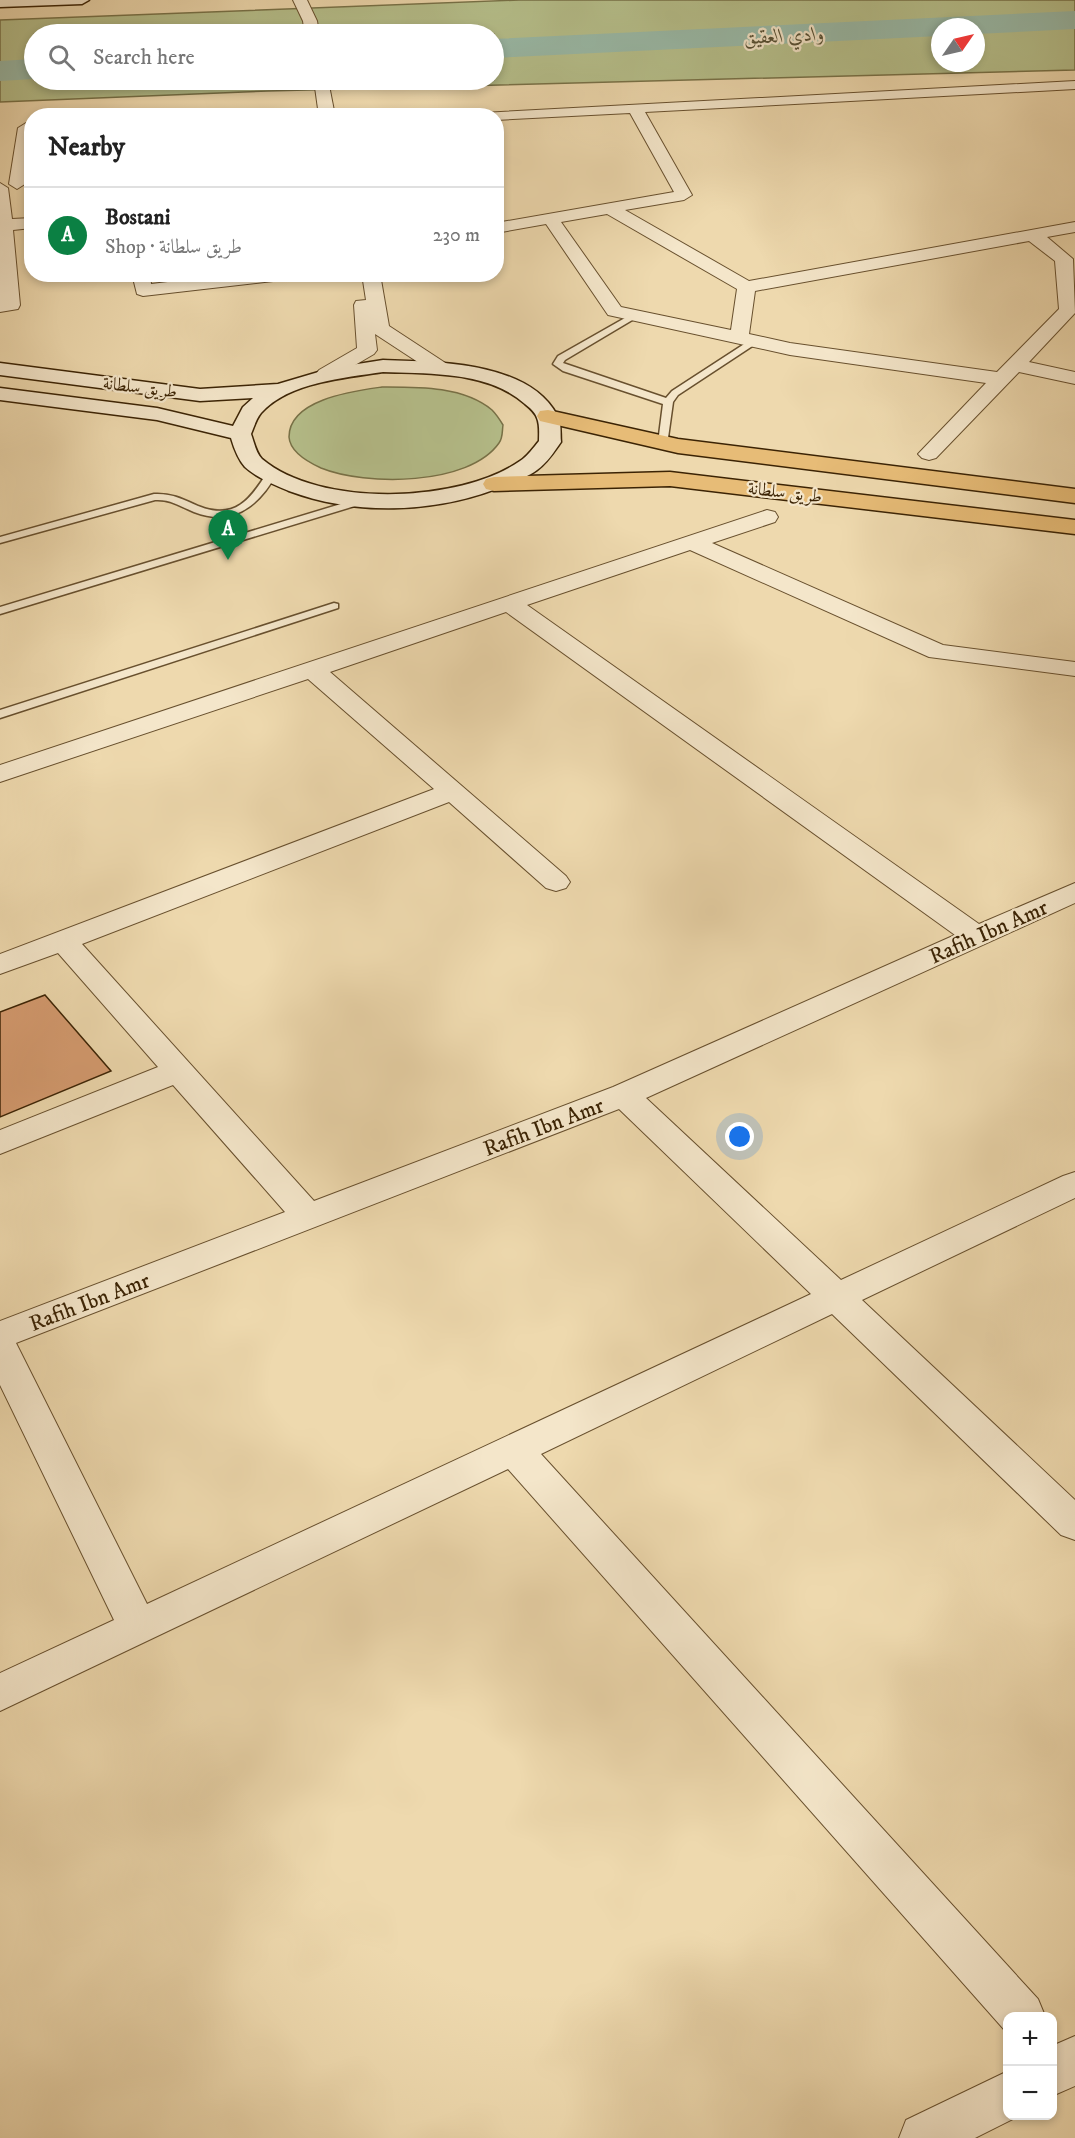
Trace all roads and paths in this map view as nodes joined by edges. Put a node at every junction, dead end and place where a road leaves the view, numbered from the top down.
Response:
1 (82, 0) edge
2 (300, 0) edge
3 (0, 3) edge
4 (309, 24) edge
5 (1075, 85) edge
6 (323, 90) edge
7 (326, 108) edge
8 (635, 108) junction
9 (504, 115) edge
10 (24, 136) edge
11 (12, 185) edge
12 (609, 208) junction
13 (550, 218) junction
14 (24, 224) edge
15 (3, 225) junction
16 (504, 227) edge
17 (1075, 227) edge
18 (1033, 235) junction
19 (142, 282) edge
20 (216, 282) edge
21 (358, 282) edge
22 (372, 282) edge
23 (746, 287) junction
24 (0, 306) edge
25 (1071, 310) edge
26 (635, 316) junction
27 (747, 340) junction
28 (440, 368) junction
29 (0, 369) edge
30 (1008, 372) junction
31 (327, 374) junction
32 (1075, 378) edge
33 (281, 390) junction
34 (0, 394) edge
35 (668, 402) junction
36 (548, 416) junction
37 (240, 434) junction
38 (663, 443) junction
39 (929, 454) dead end
40 (272, 473) junction
41 (494, 484) junction
42 (1075, 496) edge
43 (366, 499) junction
44 (766, 517) dead end
45 (1075, 527) edge
46 (0, 540) edge
47 (691, 542) junction
48 (508, 603) junction
49 (334, 606) dead end
50 (0, 611) edge
51 (312, 669) junction
52 (1075, 669) edge
53 (0, 714) edge
54 (0, 773) edge
55 (451, 792) junction
56 (556, 882) dead end
57 (1075, 892) edge
58 (976, 936) junction
59 (63, 941) junction
60 (0, 965) edge
61 (178, 1071) junction
62 (624, 1095) junction
63 (0, 1143) edge
64 (1075, 1184) edge
65 (309, 1217) junction
66 (835, 1296) junction
67 (0, 1335) edge
68 (0, 1348) edge
69 (513, 1449) junction
70 (1075, 1524) edge
71 (138, 1627) junction
72 (0, 1692) edge
73 (1017, 2012) edge
74 (1003, 2098) edge
75 (924, 2138) edge

1 - 3 main road
2 - 4 street
5 - 8 street
6 - 7 street
8 - 9 street
8 - 12 street
10 - 11 street
11 - 15 street
12 - 13 street
12 - 23 street
13 - 16 street
13 - 26 street
14 - 15 street
15 - 24 street
17 - 18 street
18 - 23 street
18 - 25 street
19 - 20 street
21 - 31 street
22 - 28 street
23 - 27 street
25 - 30 street
26 - 27 street
26 - 35 lane
27 - 30 street
27 - 35 lane
28 - 31 main road
28 - 36 main road
29 - 33 main road, طريق سلطانة
30 - 32 street
30 - 39 street
31 - 33 main road
33 - 37 main road
34 - 37 main road, طريق سلطانة
35 - 38 lane
36 - 38 main road, طريق سلطانة
36 - 41 main road
37 - 40 main road
38 - 42 main road, طريق سلطانة
40 - 43 main road
40 - 46 lane
41 - 43 main road
41 - 45 main road, طريق سلطانة
43 - 50 lane
44 - 47 street
47 - 48 street
47 - 52 street
48 - 51 street
48 - 58 street
49 - 53 lane
51 - 54 street
51 - 55 street
55 - 56 street
55 - 59 street
57 - 58 street, Rafih Ibn Amr
58 - 62 street, Rafih Ibn Amr
59 - 60 street
59 - 61 street
61 - 63 street
61 - 65 street
62 - 65 street, Rafih Ibn Amr
62 - 66 street
64 - 66 street
65 - 67 street, Rafih Ibn Amr
66 - 69 street
66 - 70 street
68 - 71 street
69 - 71 street
69 - 73 street
71 - 72 street
74 - 75 street

